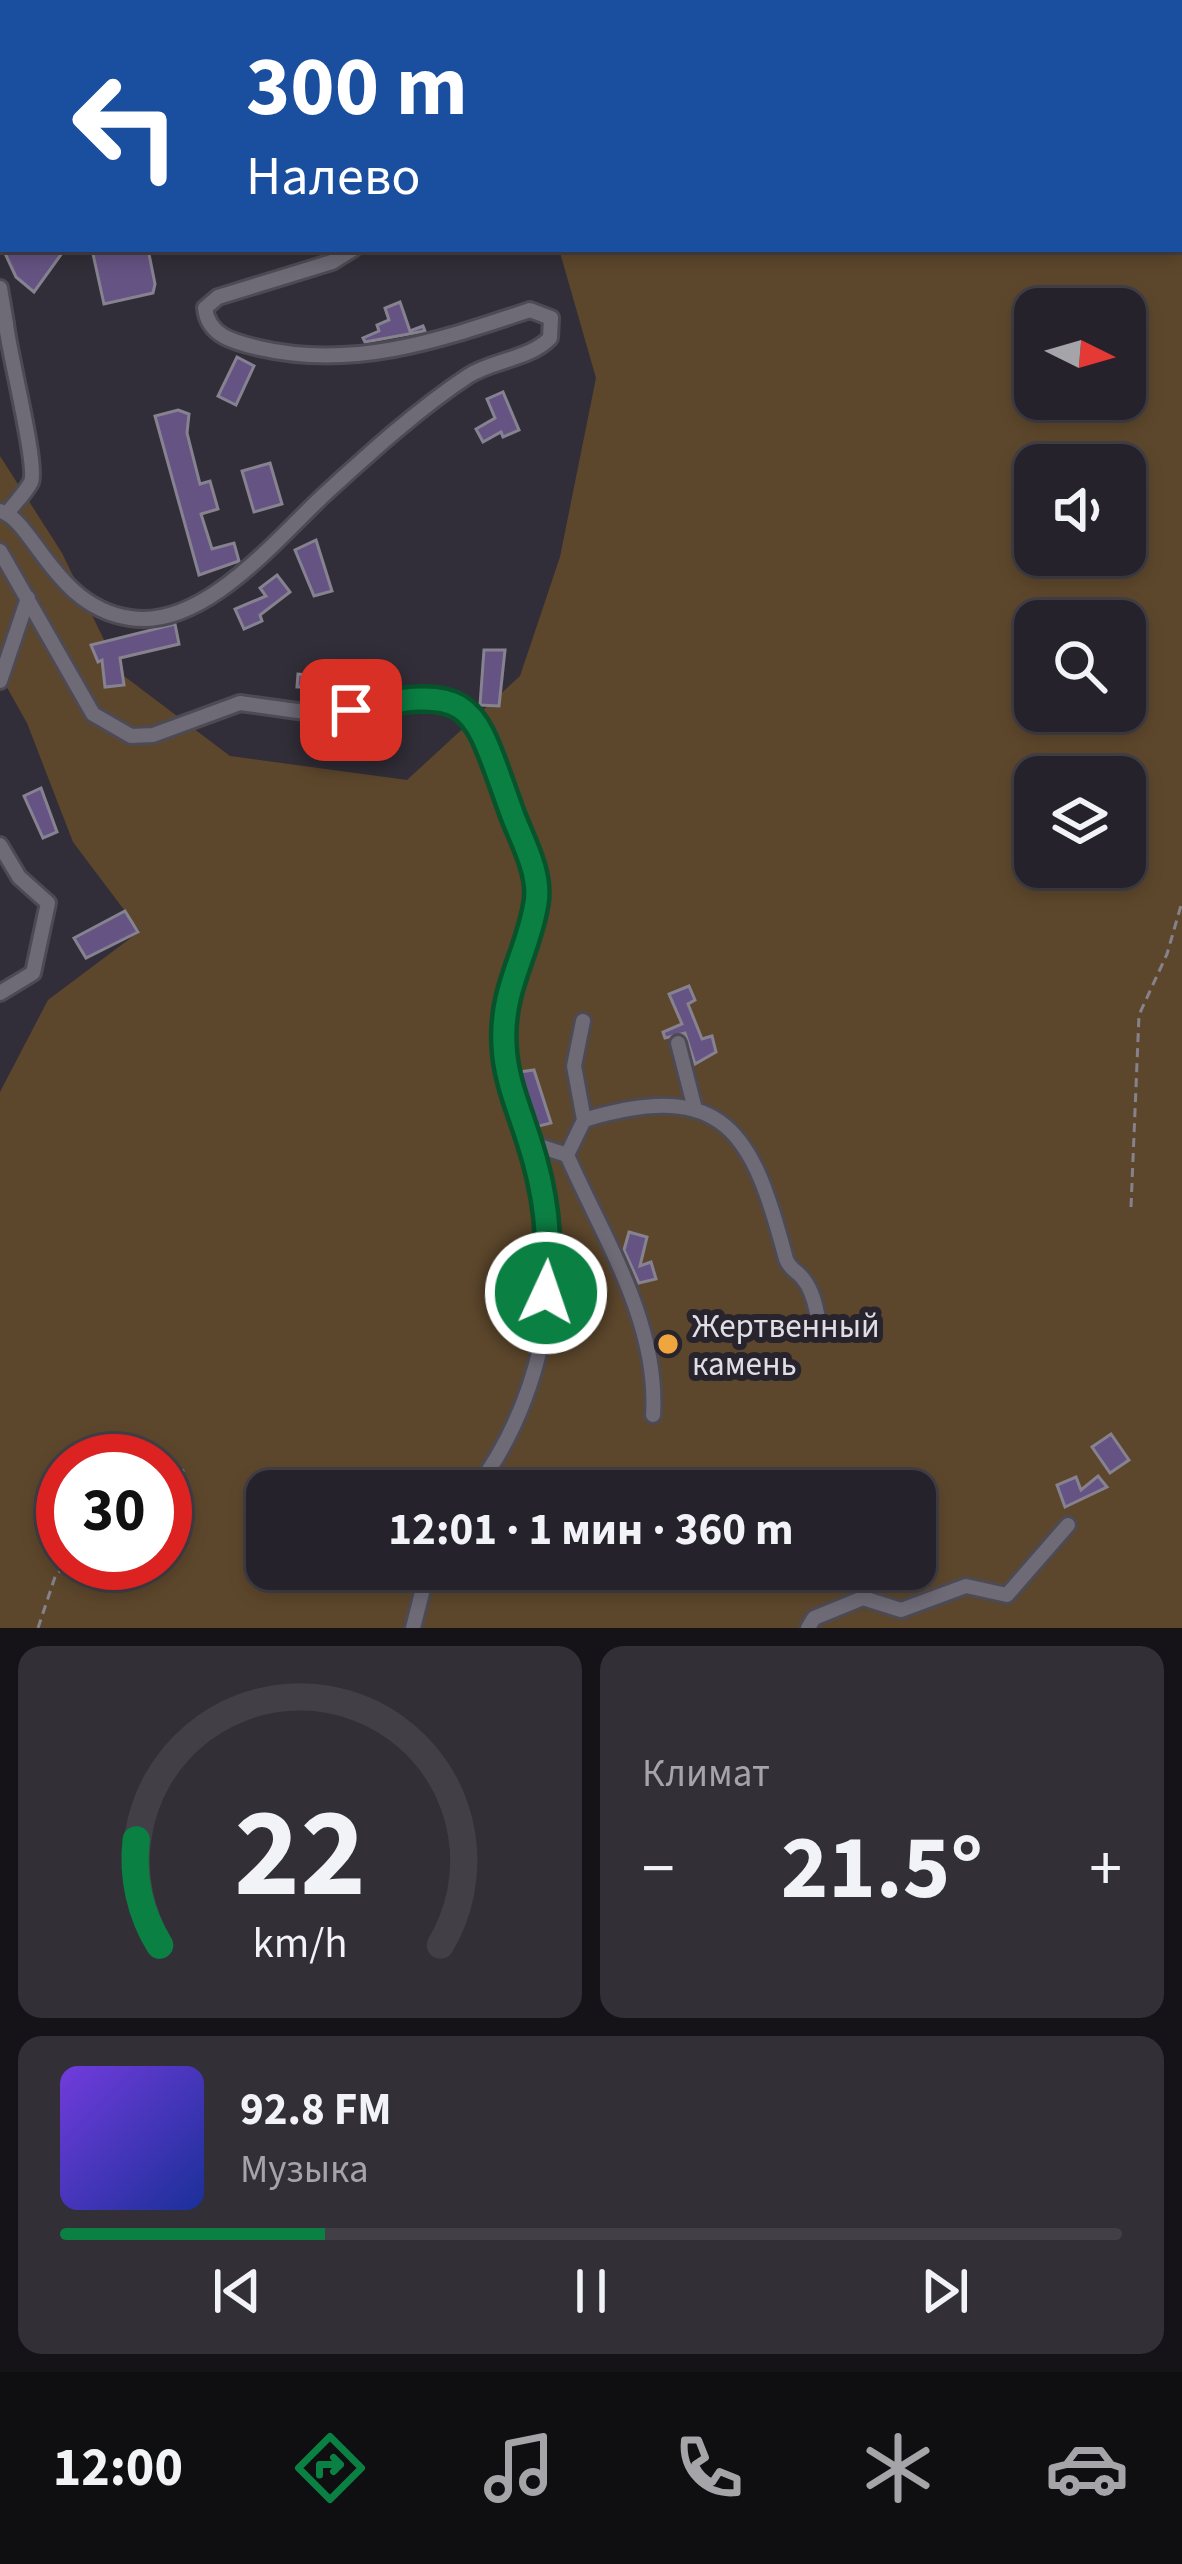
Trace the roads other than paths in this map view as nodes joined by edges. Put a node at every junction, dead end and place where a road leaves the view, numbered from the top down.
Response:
1 (347, 252) edge
2 (0, 288) edge
3 (3, 323) edge
4 (4, 511) edge
5 (0, 551) edge
6 (28, 598) junction
7 (0, 681) edge
8 (0, 845) edge
9 (0, 993) edge
10 (583, 1021) dead end
11 (678, 1043) dead end
12 (695, 1109) junction
13 (584, 1120) junction
14 (530, 1143) junction
15 (567, 1155) junction
16 (821, 1333) dead end
17 (653, 1414) dead end
18 (487, 1470) edge
19 (1068, 1525) dead end
20 (423, 1590) edge
21 (413, 1628) edge
22 (808, 1628) edge

1 - 4 street
2 - 3 street
3 - 4 street
5 - 6 street
6 - 7 street
6 - 14 street
8 - 9 street
10 - 13 street
11 - 12 street
12 - 13 street
12 - 16 street
13 - 15 street
14 - 15 street
14 - 18 street
15 - 17 street
19 - 22 street
20 - 21 street

